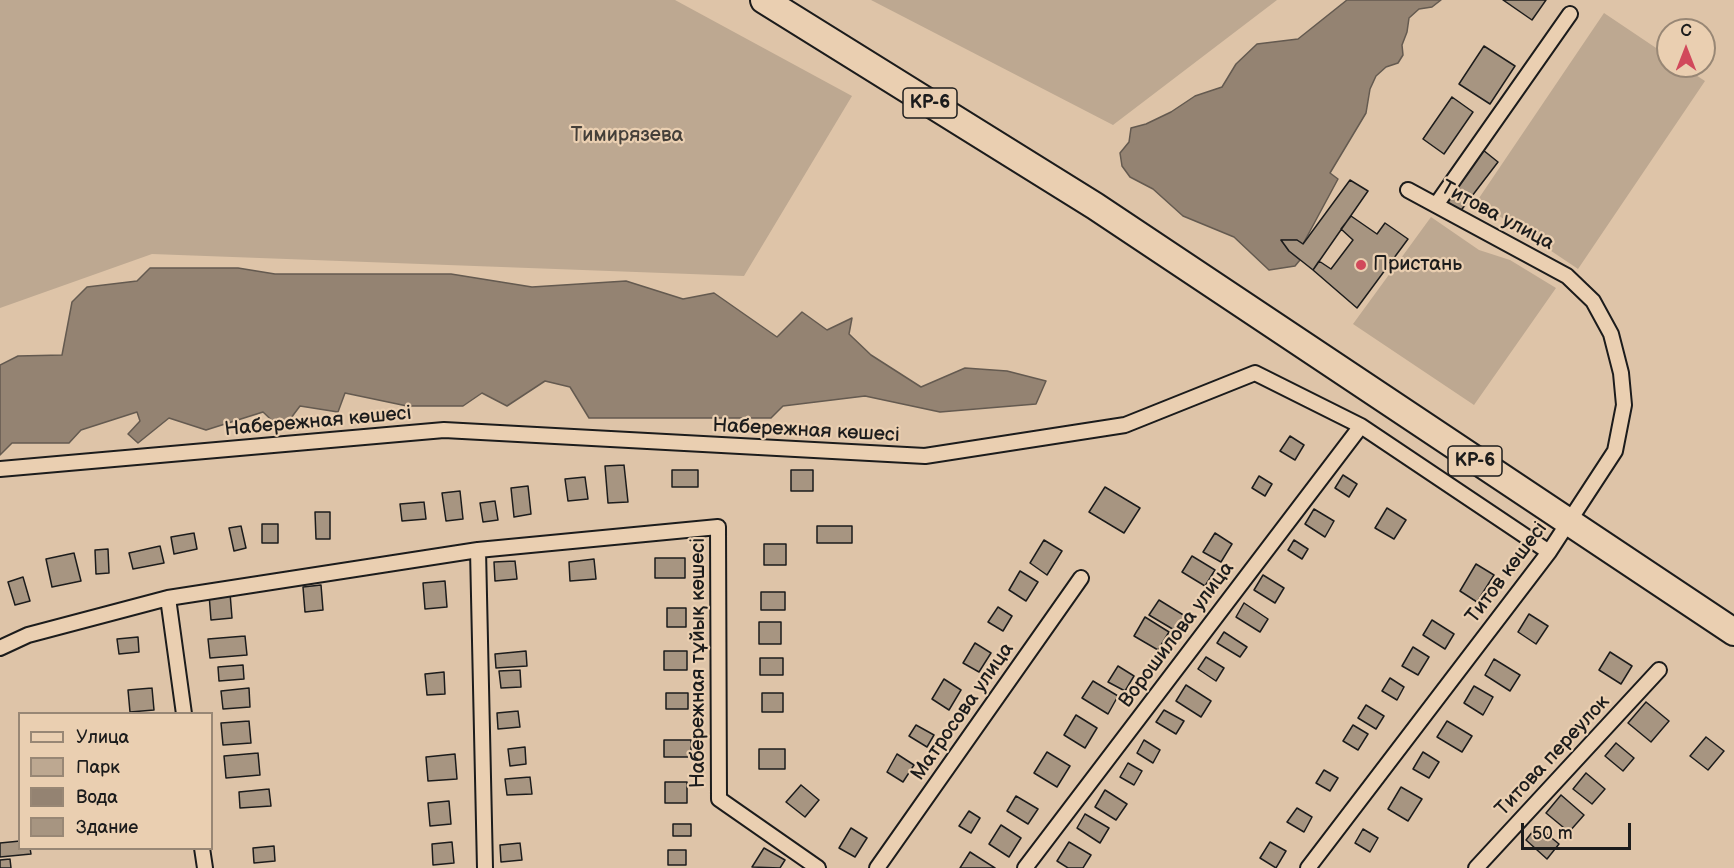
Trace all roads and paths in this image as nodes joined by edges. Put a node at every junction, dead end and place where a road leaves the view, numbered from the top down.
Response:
1 (764, 0) edge
2 (1570, 14) dead end
3 (1408, 190) dead end
4 (1436, 205) junction
5 (1568, 276) joint
6 (1361, 426) junction
7 (0, 468) edge
8 (1568, 523) junction
9 (478, 550) junction
10 (1549, 552) junction
11 (1081, 578) dead end
12 (168, 598) junction
13 (1734, 632) edge
14 (0, 648) edge
15 (1659, 670) dead end
16 (184, 712) edge
17 (202, 850) edge
18 (205, 868) edge
19 (485, 868) edge
20 (818, 868) edge
21 (877, 868) edge
22 (1025, 868) edge
23 (1308, 868) edge
24 (1476, 868) edge

1 - 8 highway, KP-6
2 - 4 street
3 - 4 street, Титова улица
4 - 5 street, Титова улица
5 - 8 street, Титов көшесі
6 - 7 street, Набережная көшесі
6 - 10 street, Набережная көшесі
6 - 22 street, Ворошилова улица
8 - 10 street, Титов көшесі
8 - 13 highway, KP-6
9 - 12 street
9 - 19 street
9 - 20 street, Набережная тұйық көшесі
10 - 23 street, Титов көшесі
11 - 21 street, Матросова улица
12 - 14 street
12 - 16 street
15 - 24 street, Титова переулок
17 - 18 street

